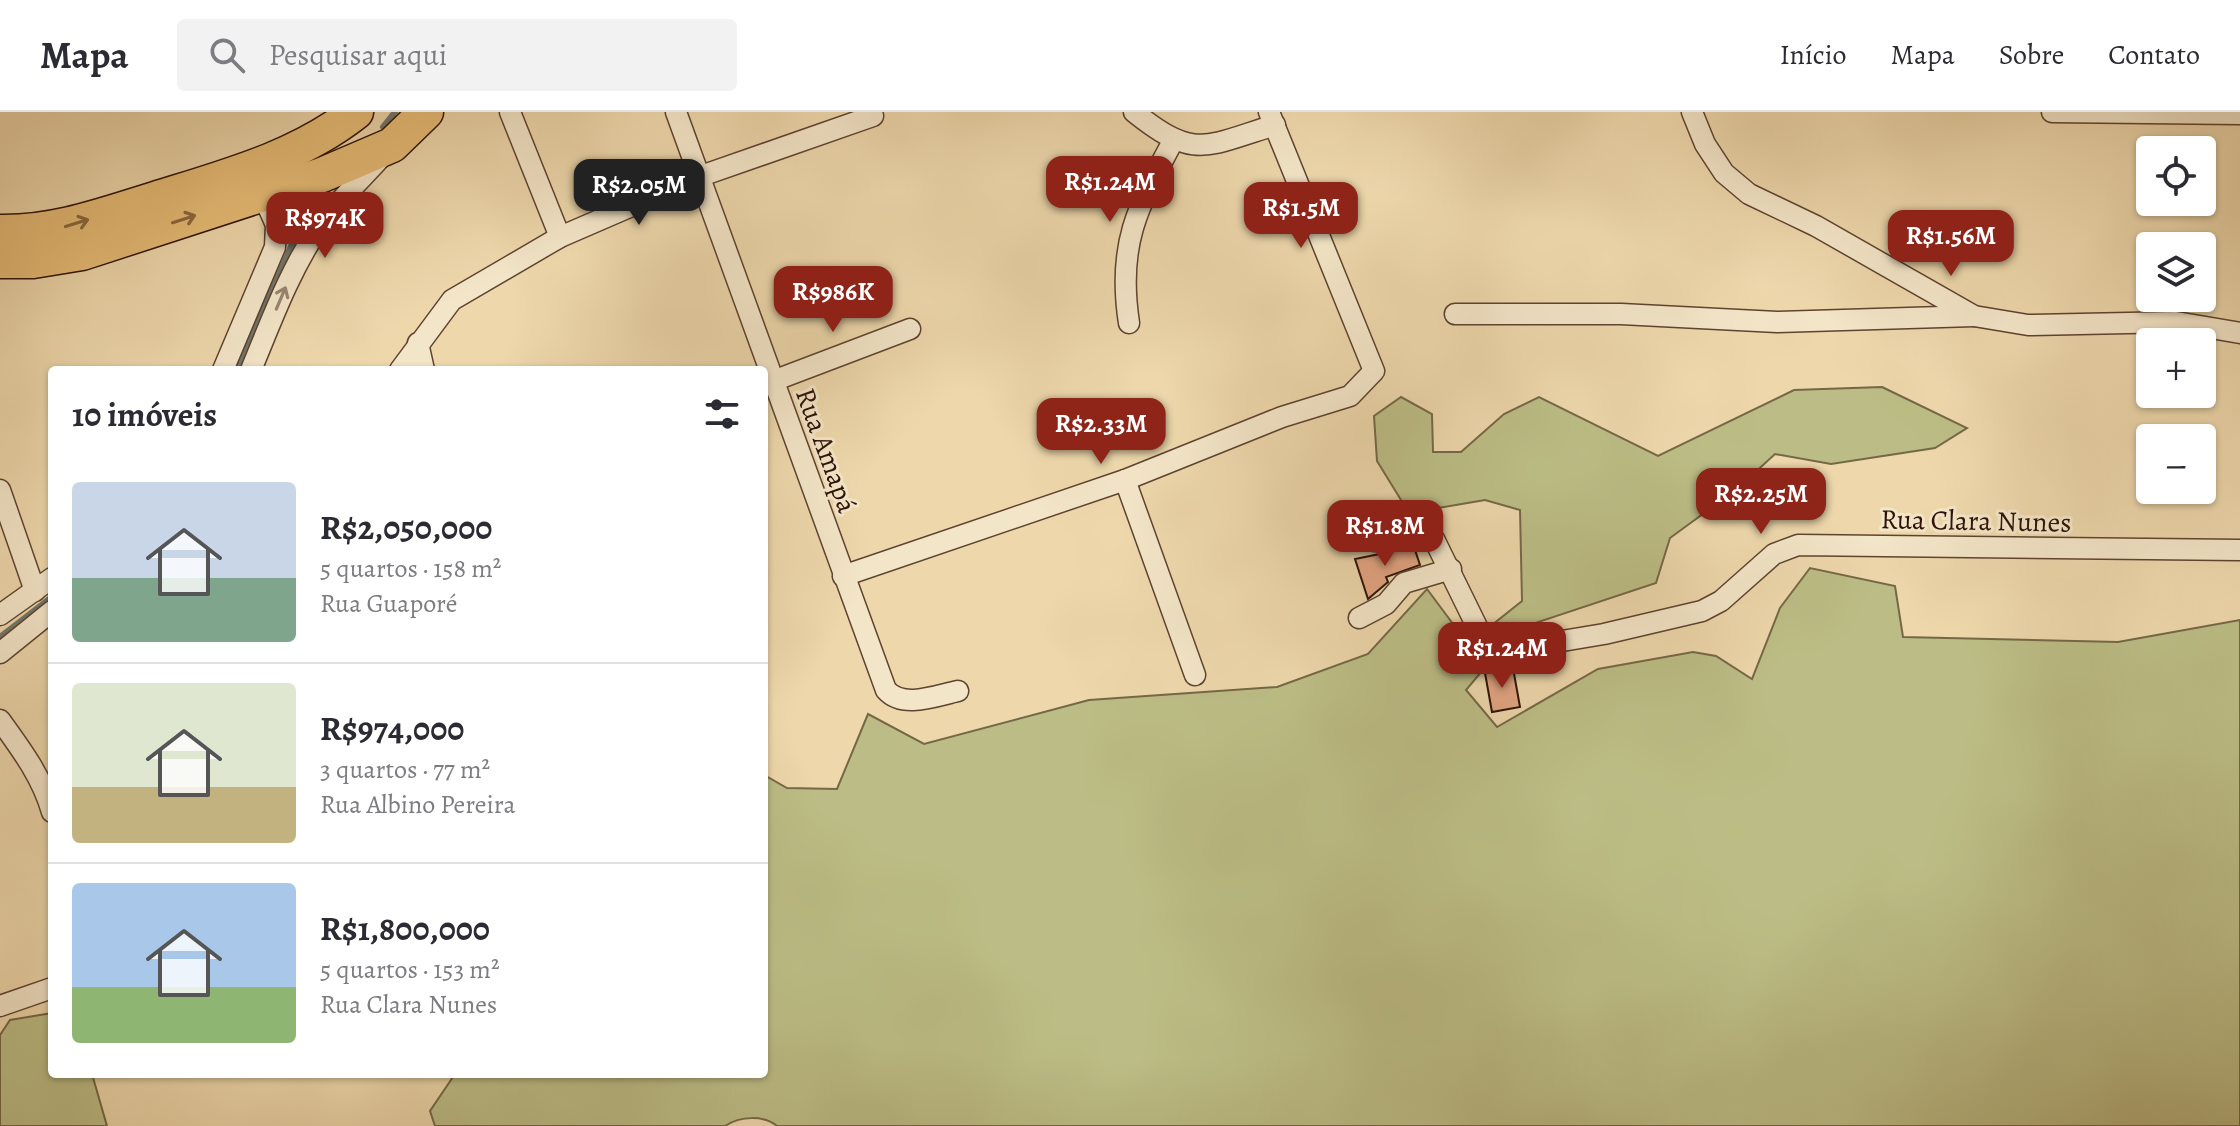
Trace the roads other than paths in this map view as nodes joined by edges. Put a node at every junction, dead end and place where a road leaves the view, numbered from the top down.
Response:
1 (356, 112) edge
2 (426, 112) edge
3 (510, 112) edge
4 (676, 112) edge
5 (1134, 112) edge
6 (1692, 112) edge
7 (2052, 112) edge
8 (2240, 114) edge
9 (873, 116) dead end
10 (1272, 118) edge
11 (1173, 141) junction
12 (392, 145) junction
13 (701, 176) junction
14 (262, 193) junction
15 (0, 232) edge
16 (560, 237) junction
17 (0, 261) edge
18 (1455, 314) dead end
19 (1974, 316) junction
20 (1129, 323) dead end
21 (910, 329) dead end
22 (2240, 333) edge
23 (418, 343) junction
24 (225, 366) edge
25 (253, 366) edge
26 (403, 366) edge
27 (423, 366) edge
28 (768, 366) edge
29 (768, 367) edge
30 (773, 381) junction
31 (1125, 480) junction
32 (0, 490) edge
33 (1375, 541) dead end
34 (2240, 550) edge
35 (1451, 569) junction
36 (843, 576) junction
37 (48, 581) edge
38 (35, 591) junction
39 (48, 614) edge
40 (0, 615) edge
41 (1359, 618) dead end
42 (0, 653) edge
43 (1195, 675) dead end
44 (958, 691) dead end
45 (0, 720) edge
46 (48, 799) edge
47 (48, 989) edge
48 (0, 1006) edge

15 -> 1 main road
2 - 12 main road
3 - 16 street
4 - 13 street, Rua Amapá
5 - 11 street
6 - 19 street
7 - 8 street
9 - 13 street
10 - 11 street
10 - 31 street
11 - 20 street
12 - 14 main road
25 -> 12 street
13 - 16 street
13 - 28 street, Rua Amapá
17 -> 14 main road
14 - 24 street
16 - 23 street
18 - 19 street
19 - 22 street
21 - 30 street
23 - 26 street
23 - 27 street
29 - 30 street, Rua Amapá
30 - 36 street, Rua Amapá
31 - 36 street
31 - 43 street
32 - 38 street
33 - 35 street, Rua Clara Nunes
34 - 35 street, Rua Clara Nunes
35 - 41 street
36 - 44 street, Rua Amapá
37 - 38 street
38 - 40 street
39 - 42 street
45 - 46 street
47 - 48 street

